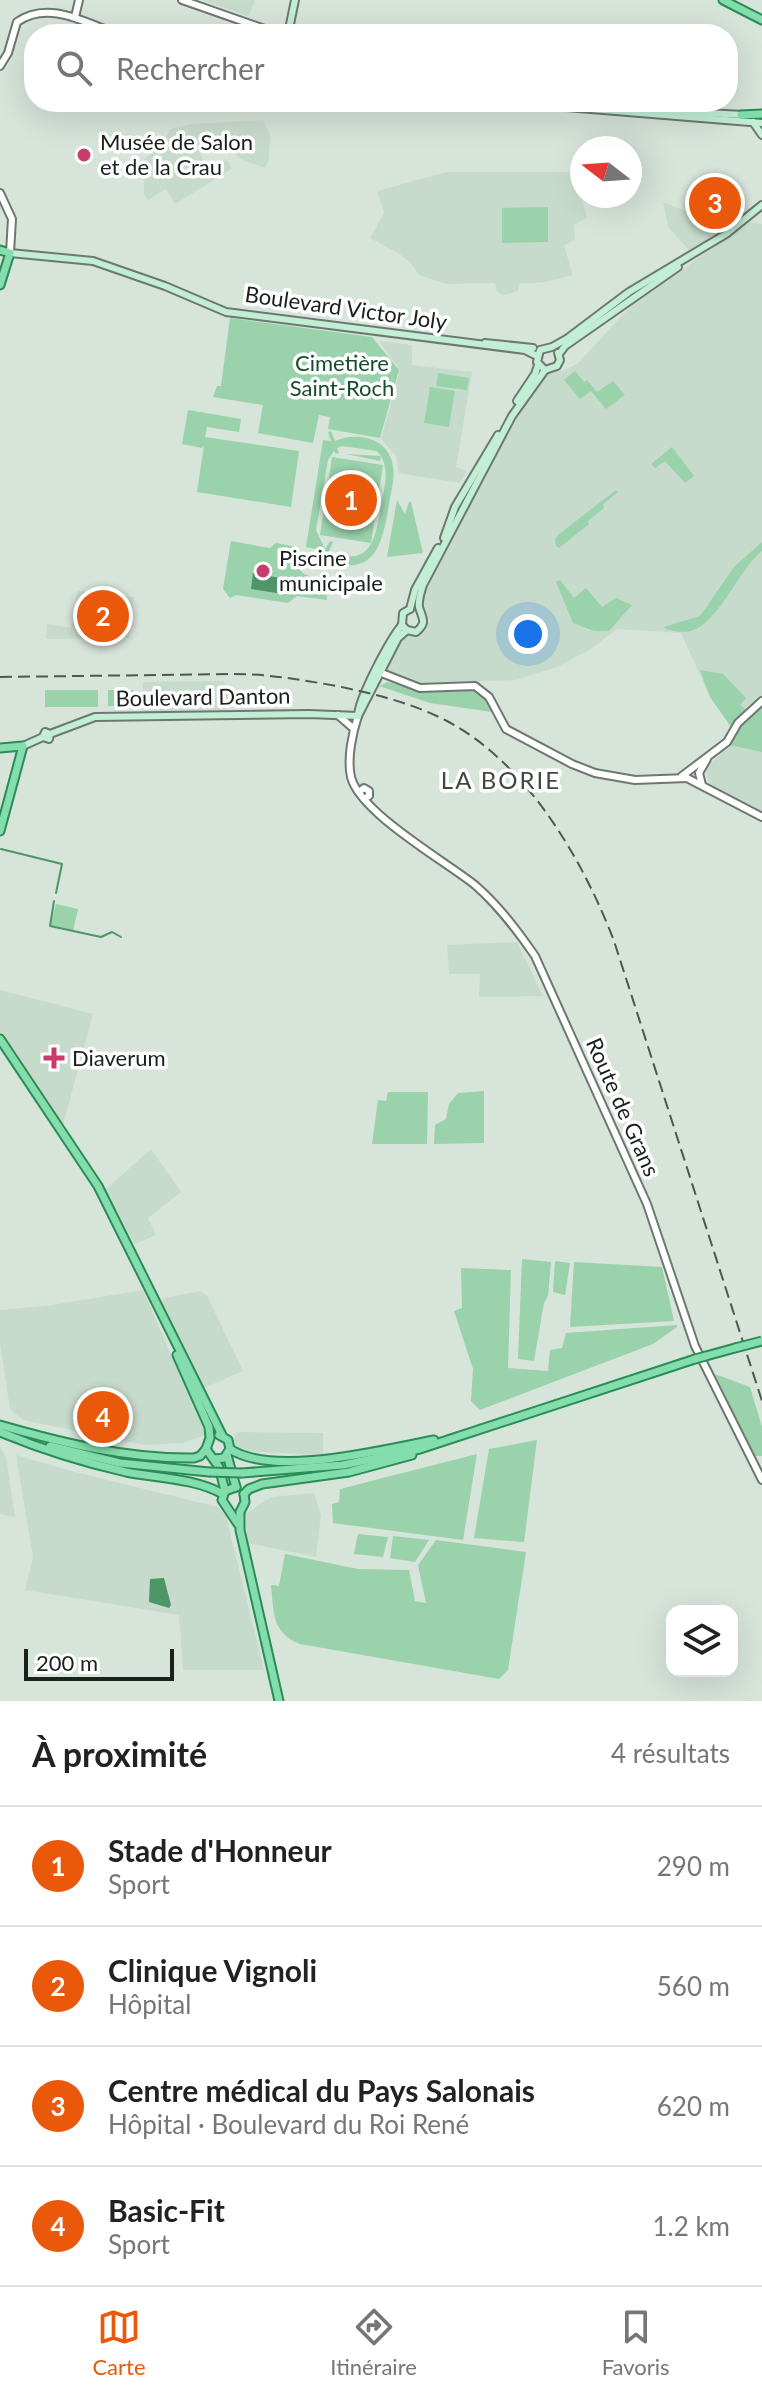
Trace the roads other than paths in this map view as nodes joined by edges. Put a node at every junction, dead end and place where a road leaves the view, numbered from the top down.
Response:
1 (182, 0) edge
2 (295, 0) edge
3 (723, 0) edge
4 (79, 2) edge
5 (75, 17) junction
6 (762, 20) edge
7 (92, 24) edge
8 (250, 24) edge
9 (290, 24) edge
10 (0, 66) edge
11 (677, 112) edge
12 (689, 112) edge
13 (741, 115) joint
14 (762, 119) edge
15 (753, 122) junction
16 (762, 135) edge
17 (0, 193) edge
18 (762, 205) edge
19 (0, 250) edge
20 (10, 253) junction
21 (692, 255) junction
22 (0, 285) edge
23 (552, 347) junction
24 (538, 353) junction
25 (559, 354) junction
26 (542, 368) junction
27 (410, 609) junction
28 (420, 611) junction
29 (404, 628) junction
30 (378, 672) junction
31 (762, 701) edge
32 (338, 715) junction
33 (358, 716) junction
34 (354, 729) junction
35 (23, 746) junction
36 (0, 748) edge
37 (694, 777) junction
38 (762, 817) edge
39 (0, 831) edge
40 (0, 1039) edge
41 (762, 1341) edge
42 (197, 1392) junction
43 (0, 1430) edge
44 (222, 1435) junction
45 (456, 1436) junction
46 (210, 1438) junction
47 (206, 1449) junction
48 (420, 1449) junction
49 (229, 1452) junction
50 (214, 1459) junction
51 (762, 1480) edge
52 (236, 1487) junction
53 (224, 1492) junction
54 (244, 1494) junction
55 (241, 1508) junction
56 (231, 1510) junction
57 (240, 1530) junction
58 (279, 1701) edge

1 - 8 street
2 - 9 main road
3 - 6 main road
4 - 5 street
5 - 7 street
5 - 10 street
11 - 15 main road
12 - 13 main road
13 - 14 main road
14 - 15 main road
15 - 16 main road
17 - 20 street
18 - 21 main road
19 - 20 main road
20 - 22 main road
20 - 24 main road, Boulevard Victor Joly
21 - 23 main road
21 - 25 main road
23 - 24 main road
23 - 25 main road
24 - 26 main road
25 - 26 main road
26 - 27 main road
26 - 28 main road
27 - 28 main road
27 - 29 main road
28 - 29 main road
29 - 30 main road, Route de Grans
30 - 33 main road, Route de Grans
30 - 37 street
31 - 37 street
32 - 33 main road, Boulevard Danton
32 - 34 street
32 - 35 main road, Boulevard Danton
33 - 34 street, Route de Grans
34 - 51 street, Route de Grans
35 - 36 main road, Boulevard Danton
35 - 39 main road
37 - 38 street
40 - 42 main road
41 - 45 main road, bridge
42 - 44 main road
42 - 46 main road
43 - 47 main road
43 - 48 main road, bridge
43 - 53 main road
44 - 46 main road
44 - 49 main road
45 - 48 main road
45 - 49 main road
46 - 47 main road
47 - 50 main road
48 - 54 main road
49 - 50 main road
49 - 52 main road
50 - 53 main road
52 - 53 main road
52 - 54 main road
53 - 56 main road
54 - 55 main road
55 - 56 main road
55 - 57 main road
56 - 57 main road
57 - 58 main road

